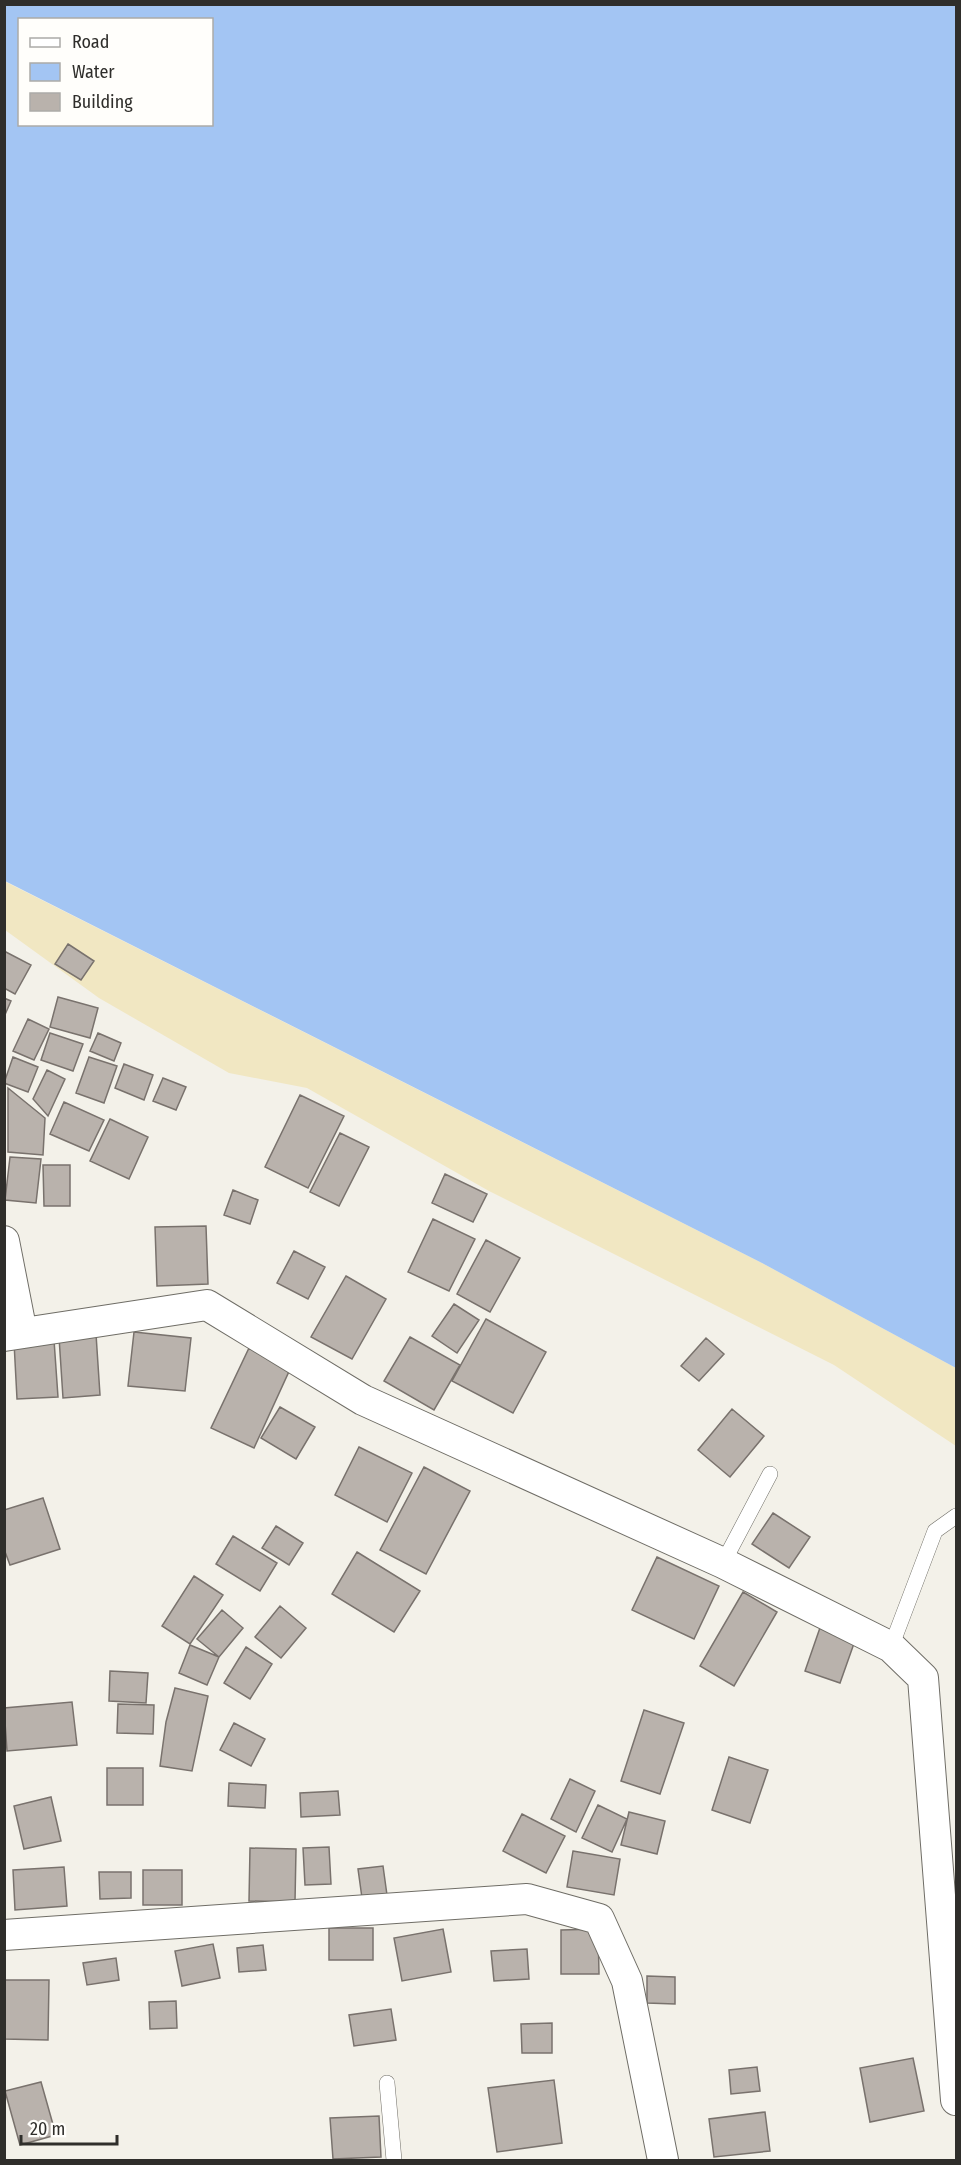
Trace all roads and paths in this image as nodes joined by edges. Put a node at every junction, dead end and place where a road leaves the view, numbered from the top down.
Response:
1 (4, 1241) edge
2 (13, 1335) edge
3 (770, 1474) dead end
4 (957, 1516) edge
5 (723, 1563) junction
6 (891, 1647) junction
7 (4, 1935) edge
8 (387, 2083) dead end
9 (957, 2100) edge
10 (394, 2160) edge
11 (663, 2160) edge

1 - 2 street
2 - 5 street
3 - 5 lane
4 - 6 lane
5 - 6 street
6 - 9 street
7 - 11 street
8 - 10 lane

